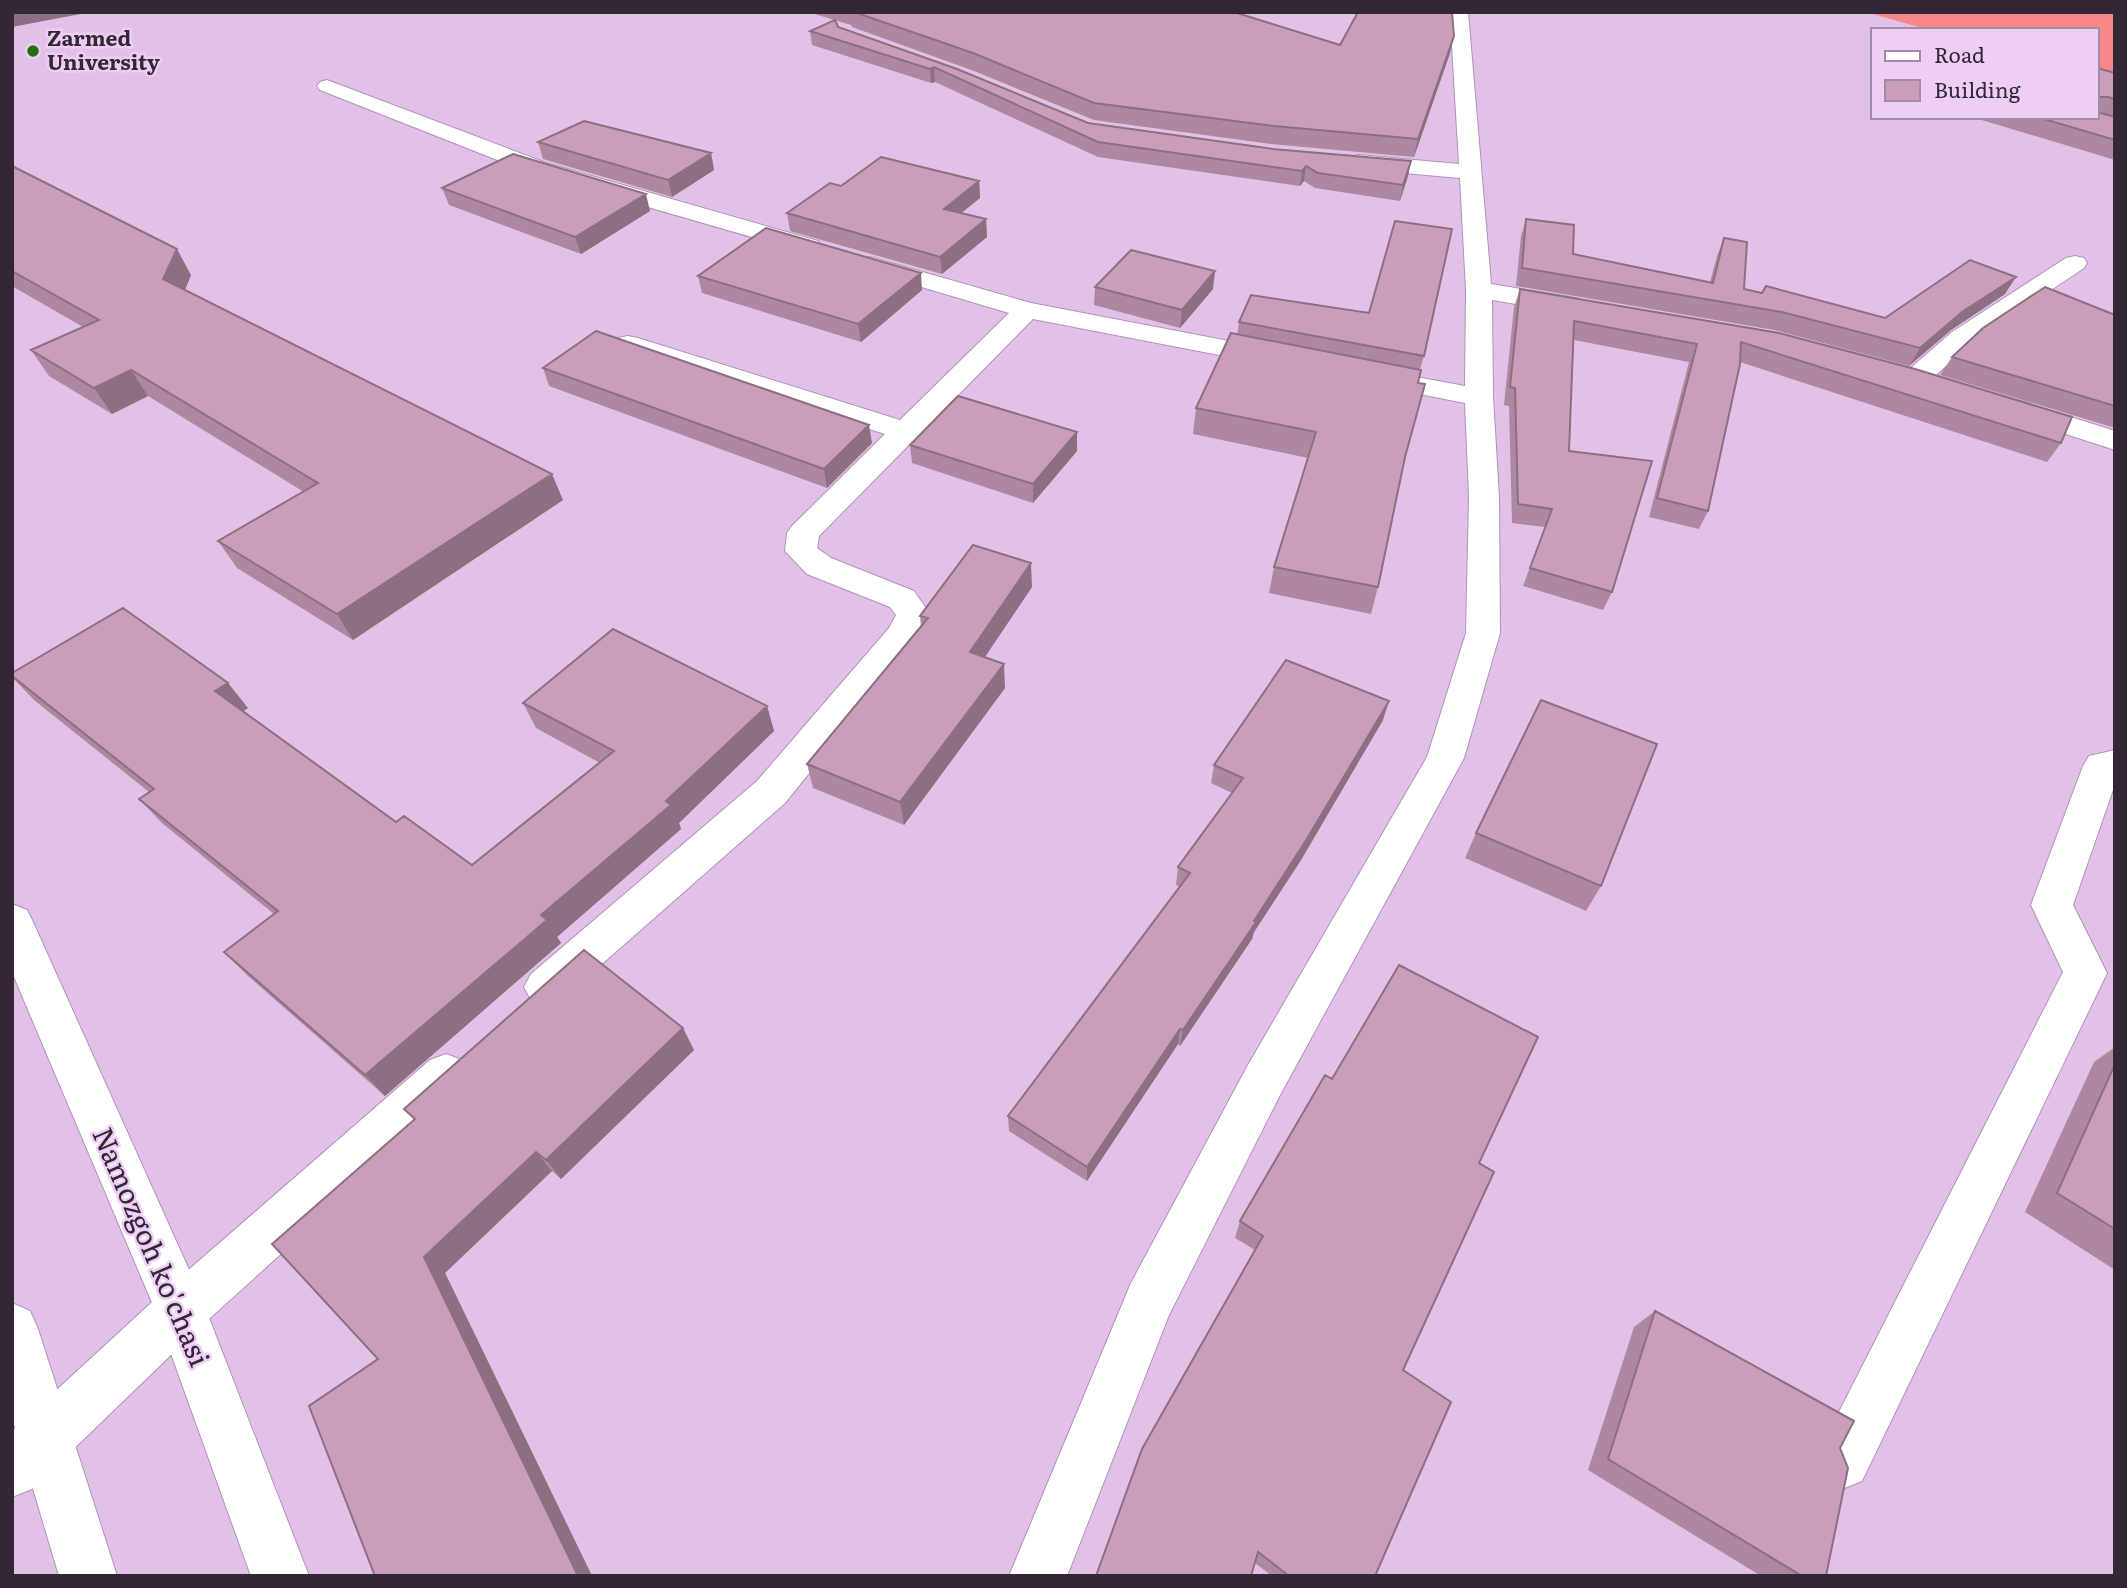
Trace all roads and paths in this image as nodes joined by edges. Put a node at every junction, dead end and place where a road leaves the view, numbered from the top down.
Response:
1 (1460, 12) edge
2 (327, 86) dead end
3 (1338, 160) edge
4 (1472, 172) junction
5 (2075, 263) dead end
6 (1479, 289) junction
7 (1591, 309) edge
8 (1027, 310) junction
9 (608, 337) edge
10 (1301, 363) edge
11 (1342, 371) edge
12 (1889, 372) edge
13 (1479, 397) junction
14 (1991, 401) edge
15 (907, 432) junction
16 (2115, 441) edge
17 (2115, 764) edge
18 (12, 922) edge
19 (524, 1006) edge
20 (473, 1051) edge
21 (181, 1310) junction
22 (12, 1329) edge
23 (30, 1454) edge
24 (1842, 1461) edge
25 (88, 1576) edge
26 (280, 1576) edge
27 (1038, 1576) edge

1 - 4 street
2 - 8 street
3 - 4 street
4 - 6 street
5 - 12 street
6 - 7 street
6 - 13 street
8 - 10 street
8 - 15 street
9 - 15 street
11 - 13 street
13 - 27 street
14 - 16 street
15 - 19 street
17 - 24 street
18 - 21 street, Namozgoh ko'chasi
20 - 21 street
21 - 23 street
21 - 26 street, Namozgoh ko'chasi
22 - 23 street
23 - 25 street

